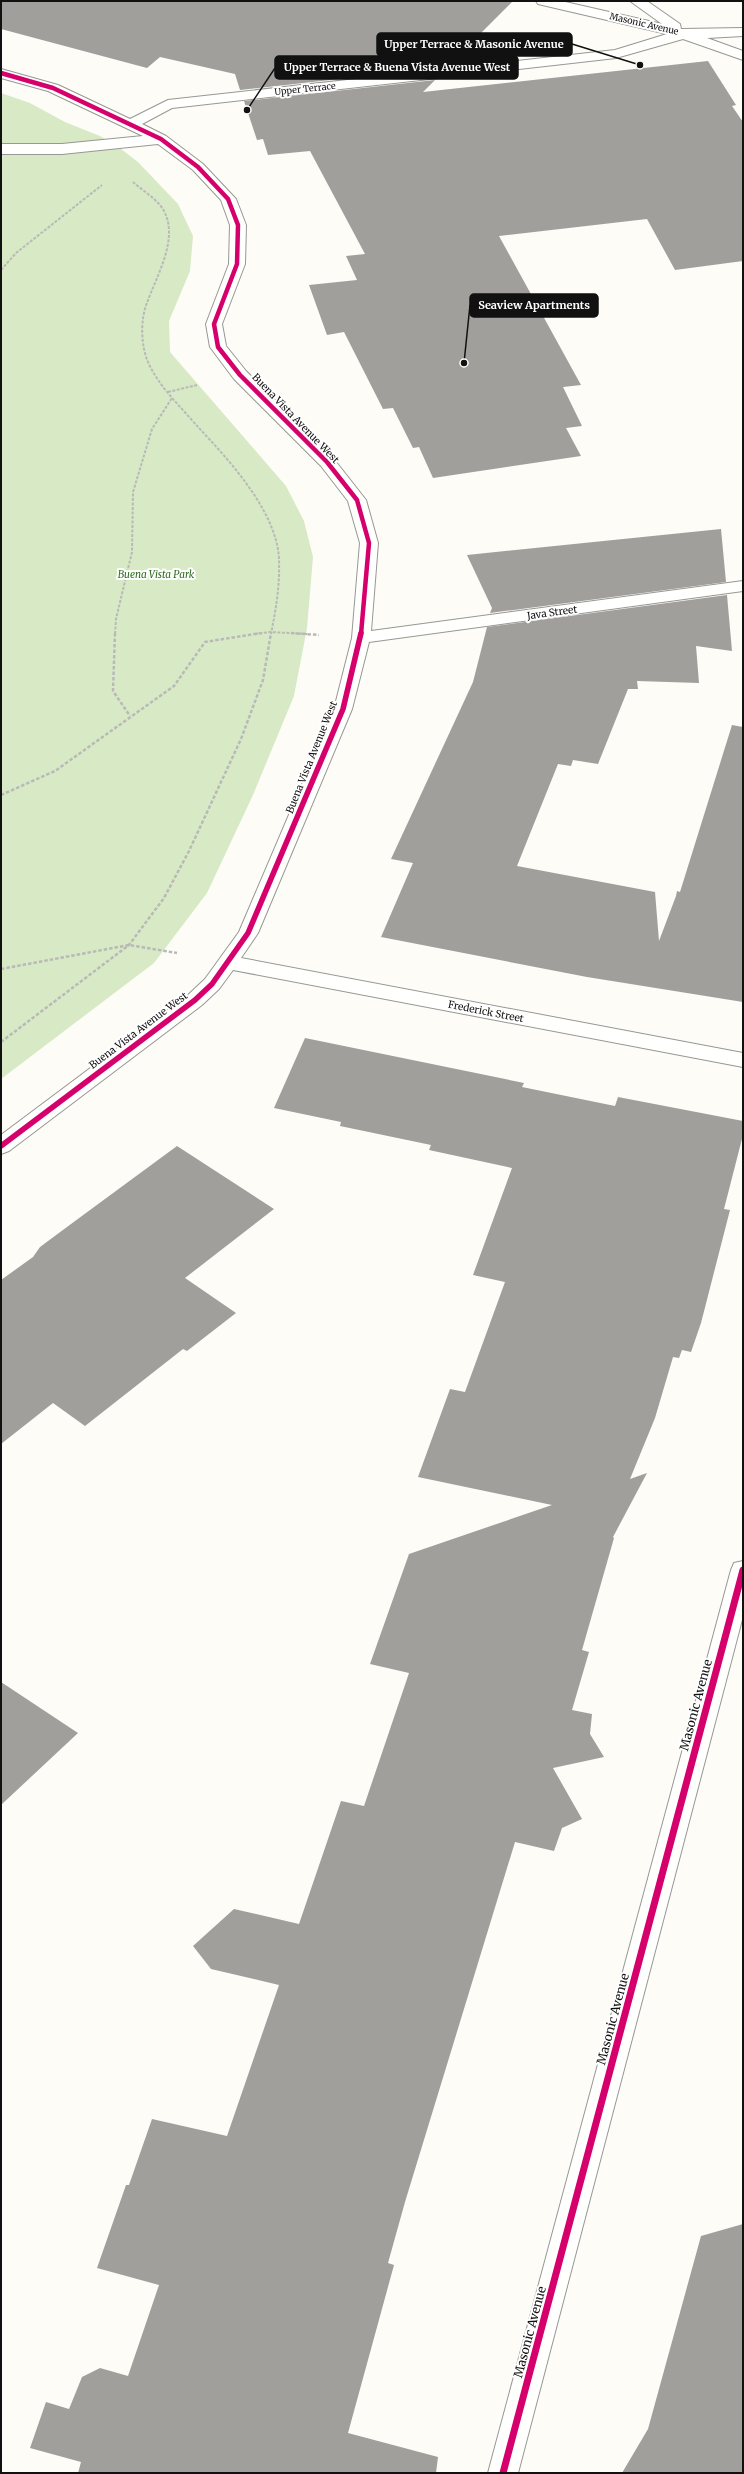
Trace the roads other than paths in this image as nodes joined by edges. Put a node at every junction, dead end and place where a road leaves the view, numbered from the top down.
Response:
1 (543, 1) edge
2 (637, 1) edge
3 (743, 32) edge
4 (684, 34) junction
5 (743, 56) edge
6 (1, 73) edge
7 (131, 124) junction
8 (161, 139) junction
9 (1, 149) edge
10 (743, 586) edge
11 (361, 638) junction
12 (228, 962) junction
13 (743, 1060) edge
14 (1, 1146) edge
15 (743, 1570) edge
16 (503, 2473) edge

1 - 4 street, Masonic Avenue
2 - 4 street
3 - 4 street, Upper Terrace
4 - 5 street, Masonic Avenue
4 - 7 street, Upper Terrace
6 - 7 street, Buena Vista Avenue West
7 - 8 street, Buena Vista Avenue West
8 - 9 street
8 - 11 street, Buena Vista Avenue West
10 - 11 street, Java Street
11 - 12 street, Buena Vista Avenue West
12 - 13 street, Frederick Street
12 - 14 street, Buena Vista Avenue West
15 - 16 street, Masonic Avenue

